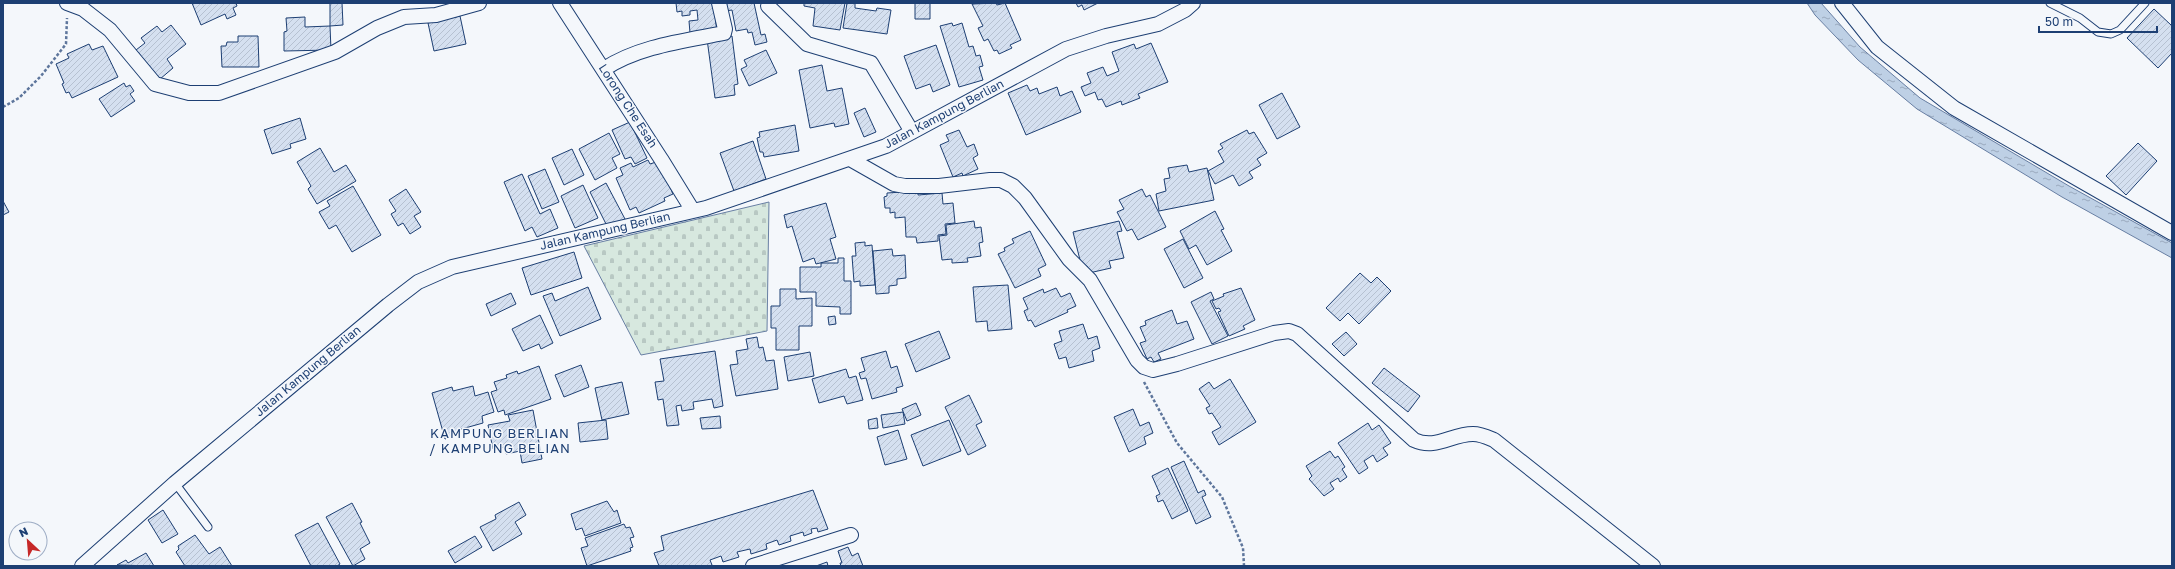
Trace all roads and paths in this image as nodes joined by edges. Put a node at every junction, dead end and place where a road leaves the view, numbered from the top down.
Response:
1 (479, 3) edge
2 (560, 3) edge
3 (570, 3) edge
4 (719, 3) edge
5 (1193, 3) edge
6 (1842, 3) edge
7 (2050, 3) edge
8 (2145, 3) edge
9 (768, 6) dead end
10 (66, 8) edge
11 (574, 22) junction
12 (604, 70) junction
13 (3, 107) edge
14 (912, 132) junction
15 (850, 158) junction
16 (693, 211) junction
17 (2172, 233) edge
18 (1144, 367) junction
19 (175, 483) junction
20 (208, 527) dead end
21 (851, 535) dead end
22 (82, 566) edge
23 (753, 566) edge
24 (1244, 566) edge
25 (1653, 566) edge

1 - 10 street
2 - 11 street, Lorong Che Esah
3 - 11 street
4 - 12 street
5 - 14 street, Jalan Kampung Berlian
6 - 17 street
7 - 8 lane
9 - 14 street
10 - 13 path
11 - 12 street, Lorong Che Esah
12 - 16 street, Lorong Che Esah
14 - 15 street, Jalan Kampung Berlian
15 - 16 street, Jalan Kampung Berlian
15 - 18 street
16 - 19 street, Jalan Kampung Berlian
18 - 24 path
18 - 25 street
19 - 20 lane
19 - 22 street, Jalan Kampung Berlian
21 - 23 street

